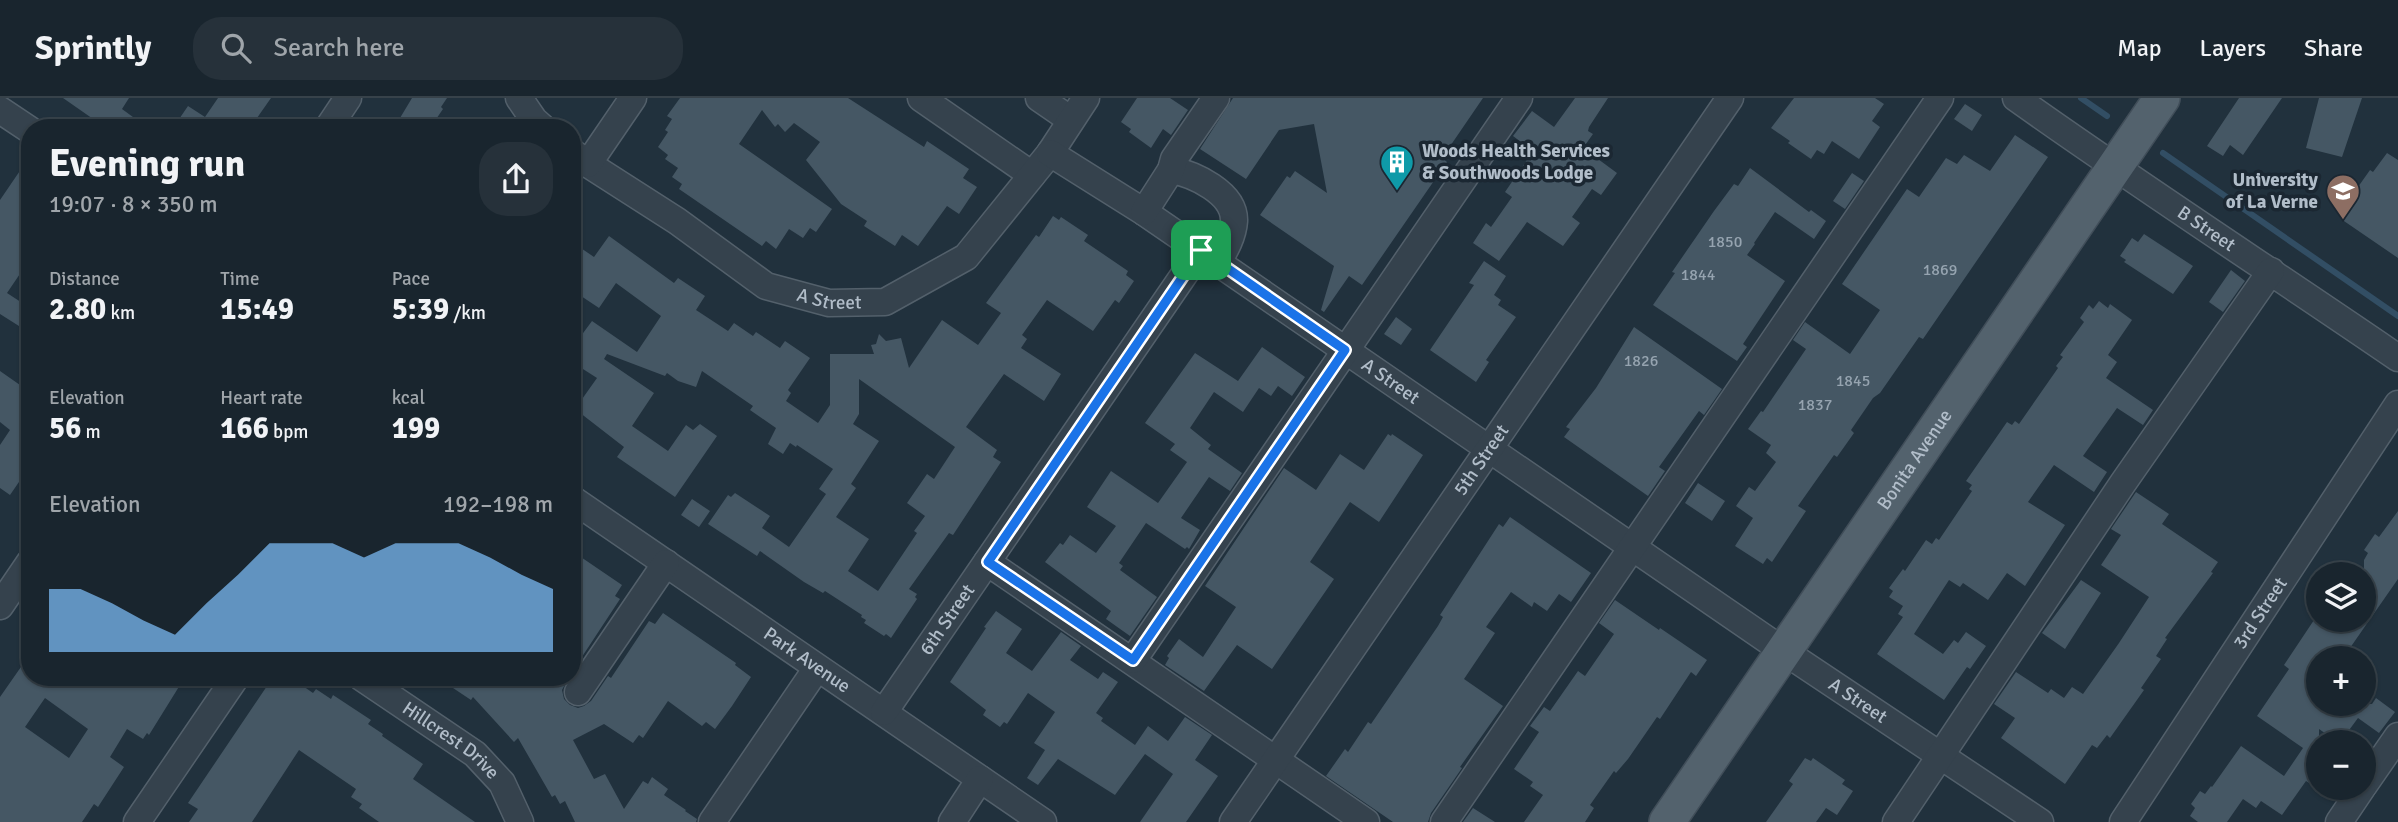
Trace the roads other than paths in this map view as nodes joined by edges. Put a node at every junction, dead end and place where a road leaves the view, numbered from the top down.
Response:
1 (6, 98) edge
2 (348, 98) edge
3 (519, 98) edge
4 (634, 98) edge
5 (922, 98) edge
6 (1039, 98) edge
7 (1086, 98) edge
8 (1216, 98) edge
9 (1519, 98) edge
10 (1730, 98) edge
11 (1940, 98) edge
12 (2016, 98) edge
13 (2162, 98) edge
14 (0, 108) edge
15 (334, 119) edge
16 (533, 119) edge
17 (1071, 120) junction
18 (21, 123) edge
19 (1050, 153) junction
20 (581, 157) edge
21 (581, 159) edge
22 (2114, 168) junction
23 (1171, 170) junction
24 (1032, 175) junction
25 (1144, 212) junction
26 (1209, 256) junction
27 (2271, 271) junction
28 (1345, 350) junction
29 (2398, 358) edge
30 (2398, 404) edge
31 (1489, 448) junction
32 (581, 505) edge
33 (1633, 548) junction
34 (988, 562) junction
35 (666, 563) junction
36 (21, 575) edge
37 (0, 606) edge
38 (1785, 652) junction
39 (1133, 660) junction
40 (817, 667) junction
41 (230, 686) edge
42 (374, 686) edge
43 (578, 692) dead end
44 (884, 712) junction
45 (2398, 736) edge
46 (1941, 757) junction
47 (1275, 760) junction
48 (2376, 767) edge
49 (981, 779) junction
50 (2354, 800) edge
51 (137, 822) edge
52 (520, 822) edge
53 (712, 822) edge
54 (952, 822) edge
55 (1043, 822) edge
56 (1233, 822) edge
57 (1366, 822) edge
58 (1444, 822) edge
59 (1667, 822) edge
60 (1896, 822) edge
61 (2040, 822) edge
62 (2123, 822) edge
63 (2339, 822) edge

1 - 14 street
2 - 15 street
3 - 16 street
4 - 20 street
5 - 24 street
6 - 17 street
7 - 17 street
8 - 23 street
9 - 28 street
10 - 31 street, 5th Street
11 - 33 street
12 - 22 street, B Street
13 - 22 main road, Bonita Avenue
14 - 18 street
17 - 19 street
19 - 24 street, A Street
19 - 25 street, A Street
21 - 24 street, A Street
22 - 27 street, B Street
22 - 38 main road, Bonita Avenue
23 - 25 street
23 - 26 street, 6th Street
25 - 26 street, A Street
26 - 28 street, A Street
26 - 34 street, 6th Street
27 - 29 street, B Street
27 - 46 street
28 - 31 street, A Street
28 - 39 street
30 - 62 street, 3rd Street
31 - 33 street, A Street
31 - 47 street, 5th Street
32 - 35 street, Park Avenue
33 - 38 street, A Street
33 - 58 street
34 - 39 street
34 - 44 street, 6th Street
35 - 40 street, Park Avenue
35 - 43 street
36 - 37 street
38 - 46 street, A Street
38 - 59 main road, Bonita Avenue
39 - 47 street
40 - 44 street, Park Avenue
40 - 53 street
41 - 51 street
42 - 52 street, Hillcrest Drive
44 - 49 street, Park Avenue
45 - 48 street
46 - 60 street
46 - 61 street, A Street
47 - 56 street, 5th Street
47 - 57 street
49 - 54 street
49 - 55 street, Park Avenue
50 - 63 street

